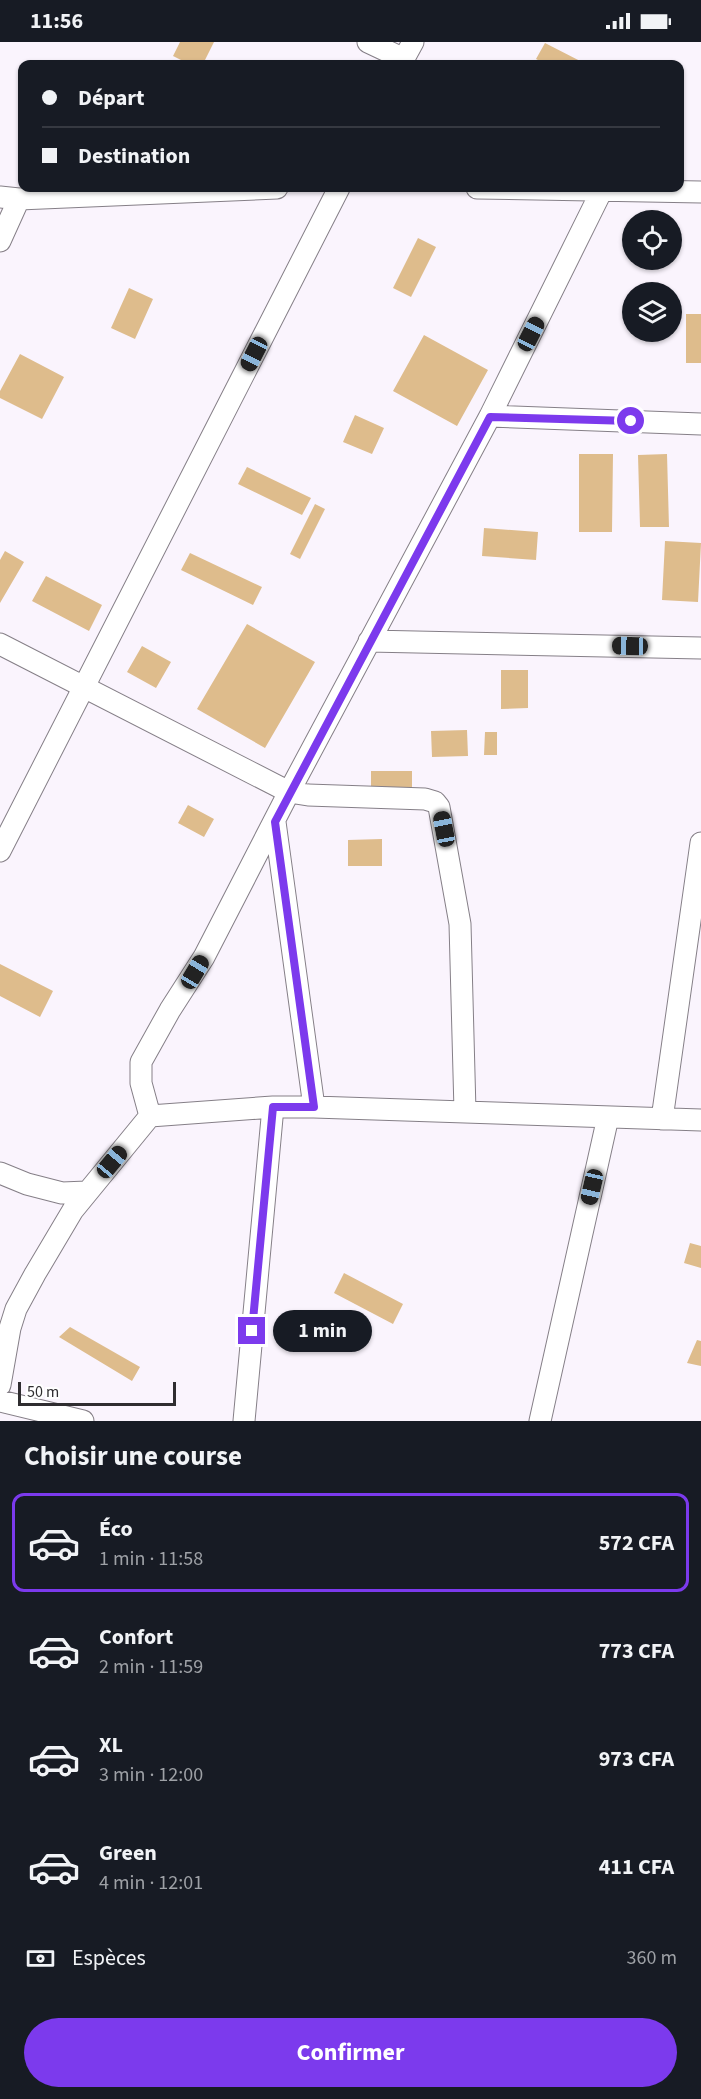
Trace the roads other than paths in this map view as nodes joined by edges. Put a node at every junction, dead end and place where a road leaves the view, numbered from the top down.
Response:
1 (368, 42) edge
2 (406, 55) edge
3 (170, 192) edge
4 (337, 192) edge
5 (601, 192) edge
6 (684, 192) edge
7 (701, 192) edge
8 (9, 198) edge
9 (0, 241) edge
10 (490, 417) junction
11 (701, 423) edge
12 (369, 641) junction
13 (0, 644) edge
14 (701, 648) edge
15 (84, 687) junction
16 (289, 792) junction
17 (275, 822) junction
18 (701, 843) edge
19 (0, 851) edge
20 (273, 1107) junction
21 (314, 1107) junction
22 (465, 1111) junction
23 (150, 1116) junction
24 (608, 1117) junction
25 (662, 1119) junction
26 (701, 1120) edge
27 (0, 1173) edge
28 (87, 1192) junction
29 (0, 1385) edge
30 (0, 1401) edge
31 (83, 1421) edge
32 (244, 1421) edge
33 (540, 1421) edge

1 - 2 street
3 - 8 street
4 - 15 street
5 - 10 street
6 - 7 street
8 - 9 street
10 - 11 street
10 - 12 street
12 - 14 street
12 - 16 street
13 - 15 street
15 - 16 street
15 - 19 street
16 - 17 street
16 - 22 street
17 - 21 street
17 - 23 street
18 - 25 street
20 - 21 street
20 - 23 street
20 - 32 street
21 - 22 street
22 - 24 street
23 - 28 street
24 - 25 street
24 - 33 street
25 - 26 street
27 - 28 street
28 - 29 street
30 - 31 street

